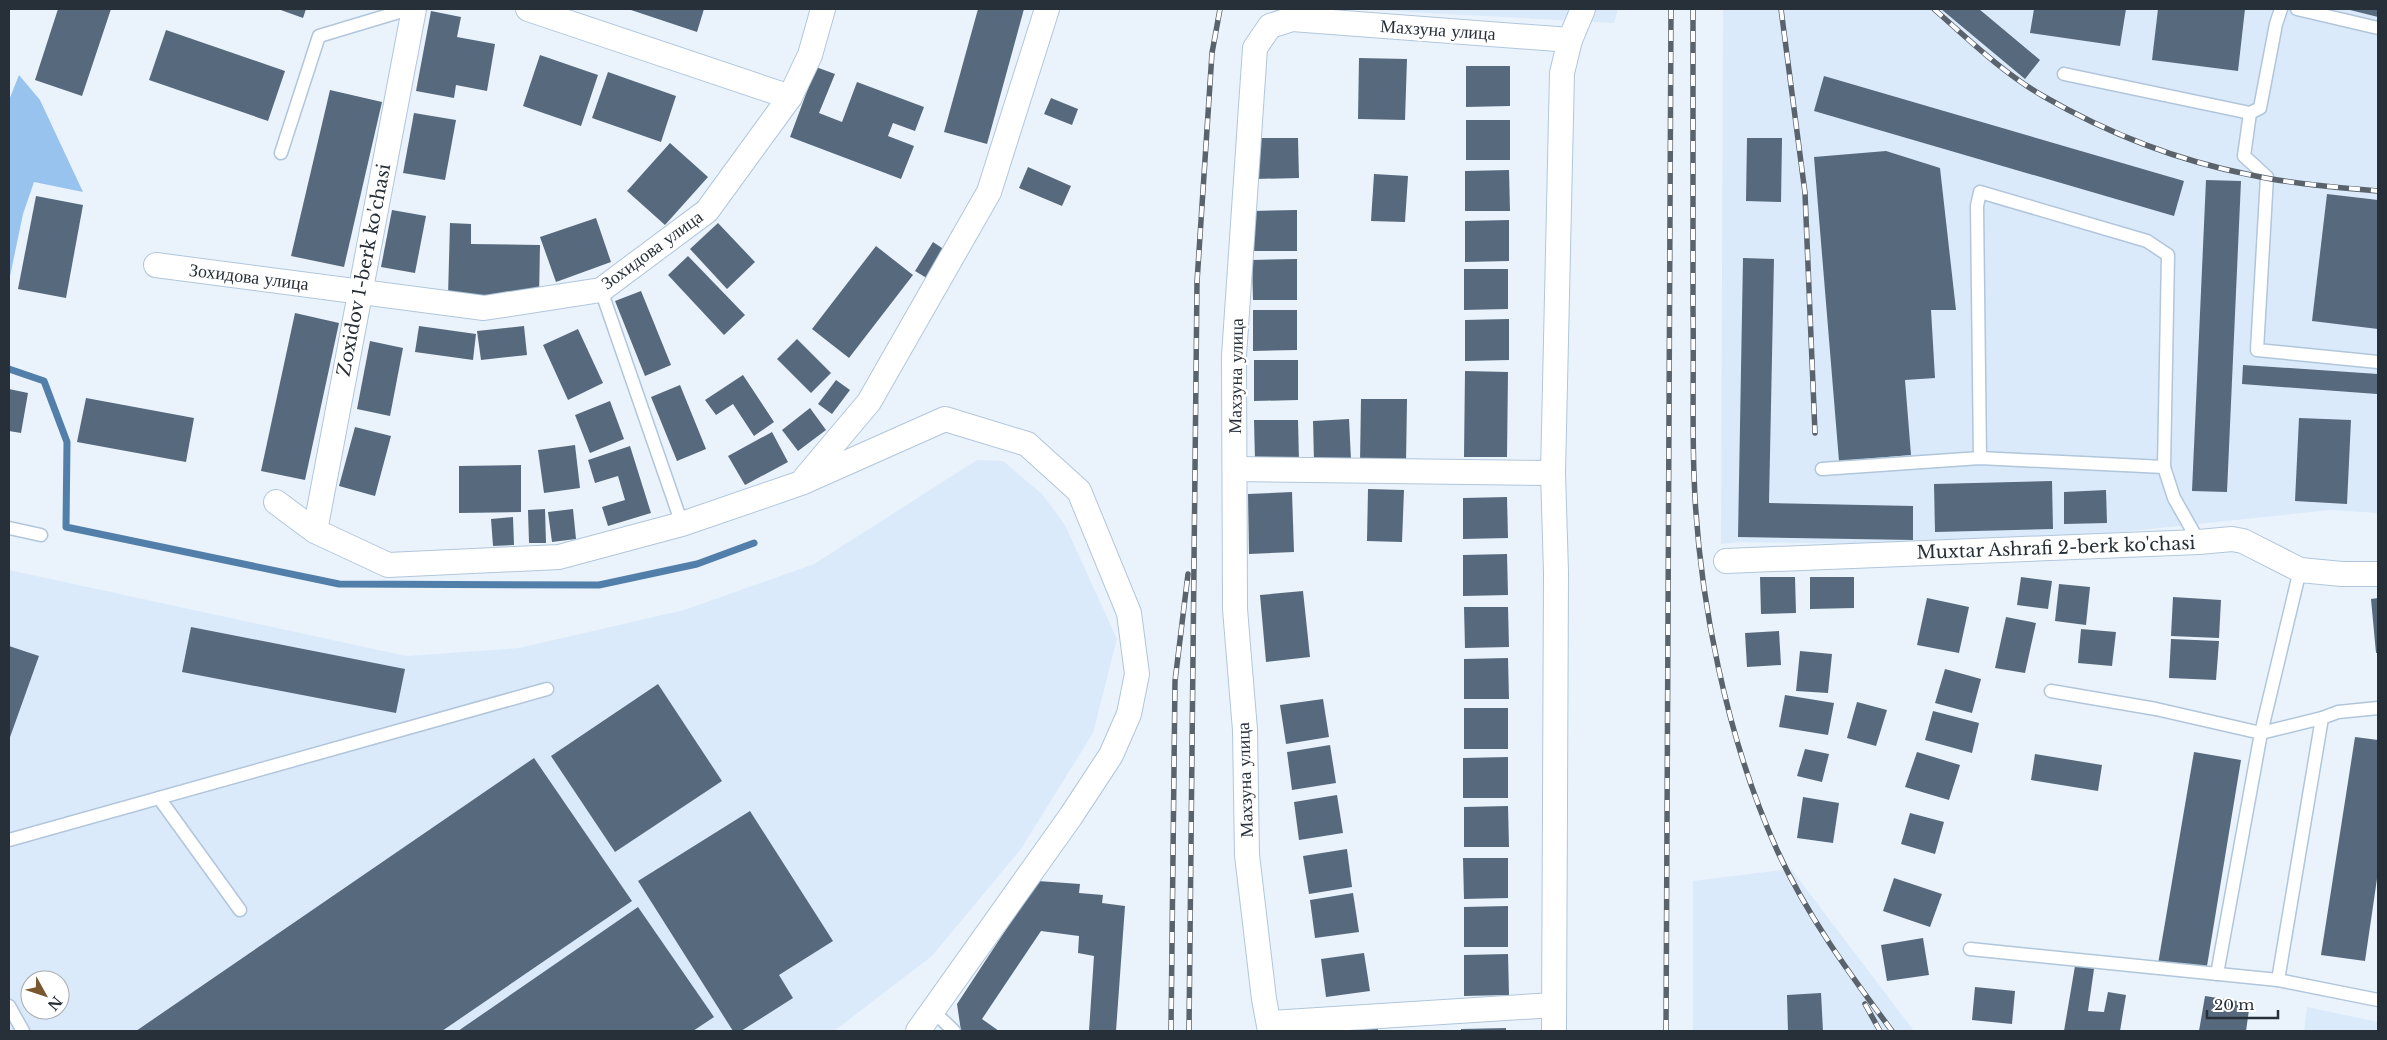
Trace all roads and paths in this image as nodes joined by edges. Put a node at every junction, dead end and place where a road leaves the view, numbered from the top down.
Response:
1 (409, 9) edge
2 (414, 9) edge
3 (528, 9) edge
4 (823, 9) edge
5 (1047, 9) edge
6 (1583, 9) edge
7 (2281, 9) edge
8 (2297, 9) edge
9 (2378, 28) edge
10 (1570, 40) junction
11 (2064, 74) dead end
12 (790, 97) junction
13 (2250, 113) junction
14 (281, 153) dead end
15 (156, 265) dead end
16 (601, 290) junction
17 (359, 292) junction
18 (2378, 362) edge
19 (1980, 458) junction
20 (2164, 467) junction
21 (1235, 469) junction
22 (1822, 469) dead end
23 (1553, 473) junction
24 (801, 483) junction
25 (276, 502) dead end
26 (682, 524) junction
27 (9, 528) edge
28 (315, 531) junction
29 (41, 535) dead end
30 (2199, 542) junction
31 (1726, 561) dead end
32 (2300, 570) junction
33 (2378, 574) edge
34 (547, 689) dead end
35 (2051, 691) dead end
36 (2378, 708) edge
37 (2322, 718) junction
38 (2261, 733) junction
39 (159, 798) junction
40 (9, 840) edge
41 (240, 910) dead end
42 (1970, 949) dead end
43 (2217, 974) junction
44 (2278, 980) junction
45 (2378, 1000) edge
46 (1554, 1005) junction
47 (9, 1006) edge
48 (932, 1011) junction
49 (1270, 1027) edge
50 (23, 1031) edge
51 (918, 1031) edge
52 (954, 1031) edge
53 (1554, 1031) edge

1 - 14 lane
2 - 17 street, Zoxidov 1-berk ko'chasi
3 - 12 street
4 - 12 street, Зохидова улица
5 - 24 street
6 - 10 street
7 - 13 lane
8 - 9 lane
10 - 21 street, Махзуна улица
10 - 23 street
11 - 13 lane
12 - 16 street, Зохидова улица
13 - 18 lane
15 - 17 street, Зохидова улица
16 - 17 street, Зохидова улица
16 - 26 lane
17 - 28 street, Zoxidov 1-berk ko'chasi
19 - 20 lane
19 - 20 lane
19 - 22 lane
20 - 30 lane
21 - 23 street
21 - 49 street, Махзуна улица
23 - 46 street
24 - 26 street
24 - 48 street
25 - 28 street
26 - 28 street
27 - 29 lane
30 - 31 street, Muxtar Ashrafi 2-berk ko'chasi
30 - 32 street, Muxtar Ashrafi 2-berk ko'chasi
32 - 33 street, Muxtar Ashrafi 2-berk ko'chasi
32 - 38 lane
34 - 39 lane
35 - 38 lane
36 - 37 lane
37 - 38 lane
37 - 44 lane
38 - 43 lane
39 - 40 lane
39 - 41 lane
42 - 43 lane
43 - 44 lane
44 - 45 lane
46 - 49 street
46 - 53 street
47 - 50 lane
48 - 51 street
48 - 52 lane

